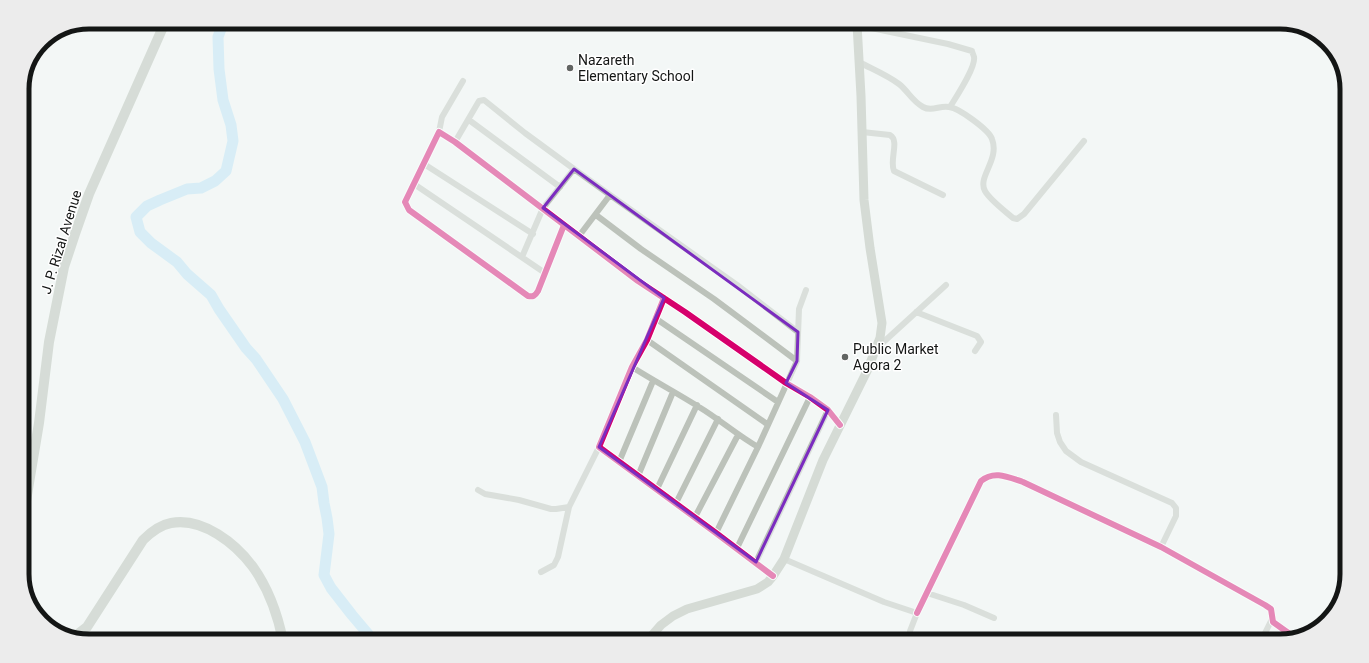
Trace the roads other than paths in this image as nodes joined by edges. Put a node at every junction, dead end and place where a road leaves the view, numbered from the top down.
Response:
1 (162, 29) edge
2 (857, 29) edge
3 (876, 29) edge
4 (859, 62) junction
5 (463, 81) dead end
6 (950, 107) junction
7 (469, 120) junction
8 (439, 132) junction
9 (862, 132) junction
10 (1084, 140) dead end
11 (455, 142) junction
12 (424, 164) junction
13 (574, 169) junction
14 (414, 184) junction
15 (560, 187) junction
16 (610, 195) junction
17 (943, 196) dead end
18 (543, 208) junction
19 (596, 215) junction
20 (564, 225) junction
21 (533, 234) junction
22 (579, 236) junction
23 (522, 257) junction
24 (545, 273) junction
25 (946, 285) dead end
26 (806, 290) dead end
27 (664, 298) junction
28 (916, 312) junction
29 (655, 318) junction
30 (798, 332) junction
31 (646, 340) junction
32 (875, 351) junction
33 (975, 351) dead end
34 (797, 361) junction
35 (632, 366) junction
36 (653, 381) junction
37 (786, 383) junction
38 (673, 392) junction
39 (810, 397) junction
40 (778, 402) junction
41 (697, 406) junction
42 (828, 410) junction
43 (1056, 415) dead end
44 (718, 419) junction
45 (768, 424) junction
46 (840, 426) junction
47 (738, 435) junction
48 (599, 447) junction
49 (758, 447) junction
50 (619, 462) junction
51 (638, 476) junction
52 (29, 483) edge
53 (478, 490) dead end
54 (657, 490) junction
55 (676, 503) junction
56 (569, 507) junction
57 (695, 517) junction
58 (716, 533) junction
59 (1161, 547) junction
60 (737, 548) junction
61 (784, 559) junction
62 (756, 562) junction
63 (541, 572) dead end
64 (773, 576) junction
65 (927, 593) junction
66 (917, 613) junction
67 (994, 618) dead end
68 (1272, 619) junction
69 (280, 629) junction
70 (79, 633) edge
71 (1289, 633) edge
72 (281, 634) edge
73 (284, 634) edge
74 (653, 634) edge
75 (910, 634) edge
76 (1264, 634) edge

1 - 52 main road, J. P. Rizal Avenue
2 - 4 main road
3 - 6 street
4 - 6 street
4 - 9 main road
5 - 8 street
6 - 10 street
7 - 11 street
7 - 13 street
7 - 15 street
8 - 11 street
8 - 12 street
9 - 17 street
9 - 32 main road
11 - 18 street
12 - 14 street
12 - 21 street
13 - 15 street
13 - 16 street
14 - 23 street
14 - 24 street
15 - 18 street
16 - 19 street
16 - 30 street
18 - 20 street
18 - 21 street
19 - 22 street
19 - 34 street
20 - 22 street
20 - 24 street
21 - 23 street
22 - 27 street
23 - 24 street
25 - 28 street
26 - 30 street
27 - 29 street
27 - 37 street
28 - 32 street
28 - 33 street
29 - 31 street
29 - 40 street
30 - 34 street
31 - 35 street
31 - 45 street
32 - 46 main road
34 - 37 street
35 - 36 street
35 - 48 street
36 - 38 street
36 - 50 street
37 - 39 street
37 - 40 street
38 - 41 street
38 - 51 street
39 - 42 street
39 - 60 street
40 - 45 street
41 - 44 street
41 - 54 street
42 - 46 street
42 - 62 street
43 - 59 street
44 - 47 street
44 - 55 street
45 - 49 street
46 - 61 main road
47 - 49 street
47 - 57 street
48 - 50 street
48 - 56 street
49 - 58 street
50 - 51 street
51 - 54 street
53 - 56 street
54 - 55 street
55 - 57 street
56 - 63 street
57 - 58 street
58 - 60 street
59 - 65 street
59 - 68 street
60 - 62 street
61 - 64 main road
61 - 66 street
62 - 64 street
64 - 74 main road
65 - 66 street
65 - 67 street
66 - 75 street
68 - 71 street
68 - 76 street
69 - 70 main road
69 - 72 main road
69 - 73 main road

